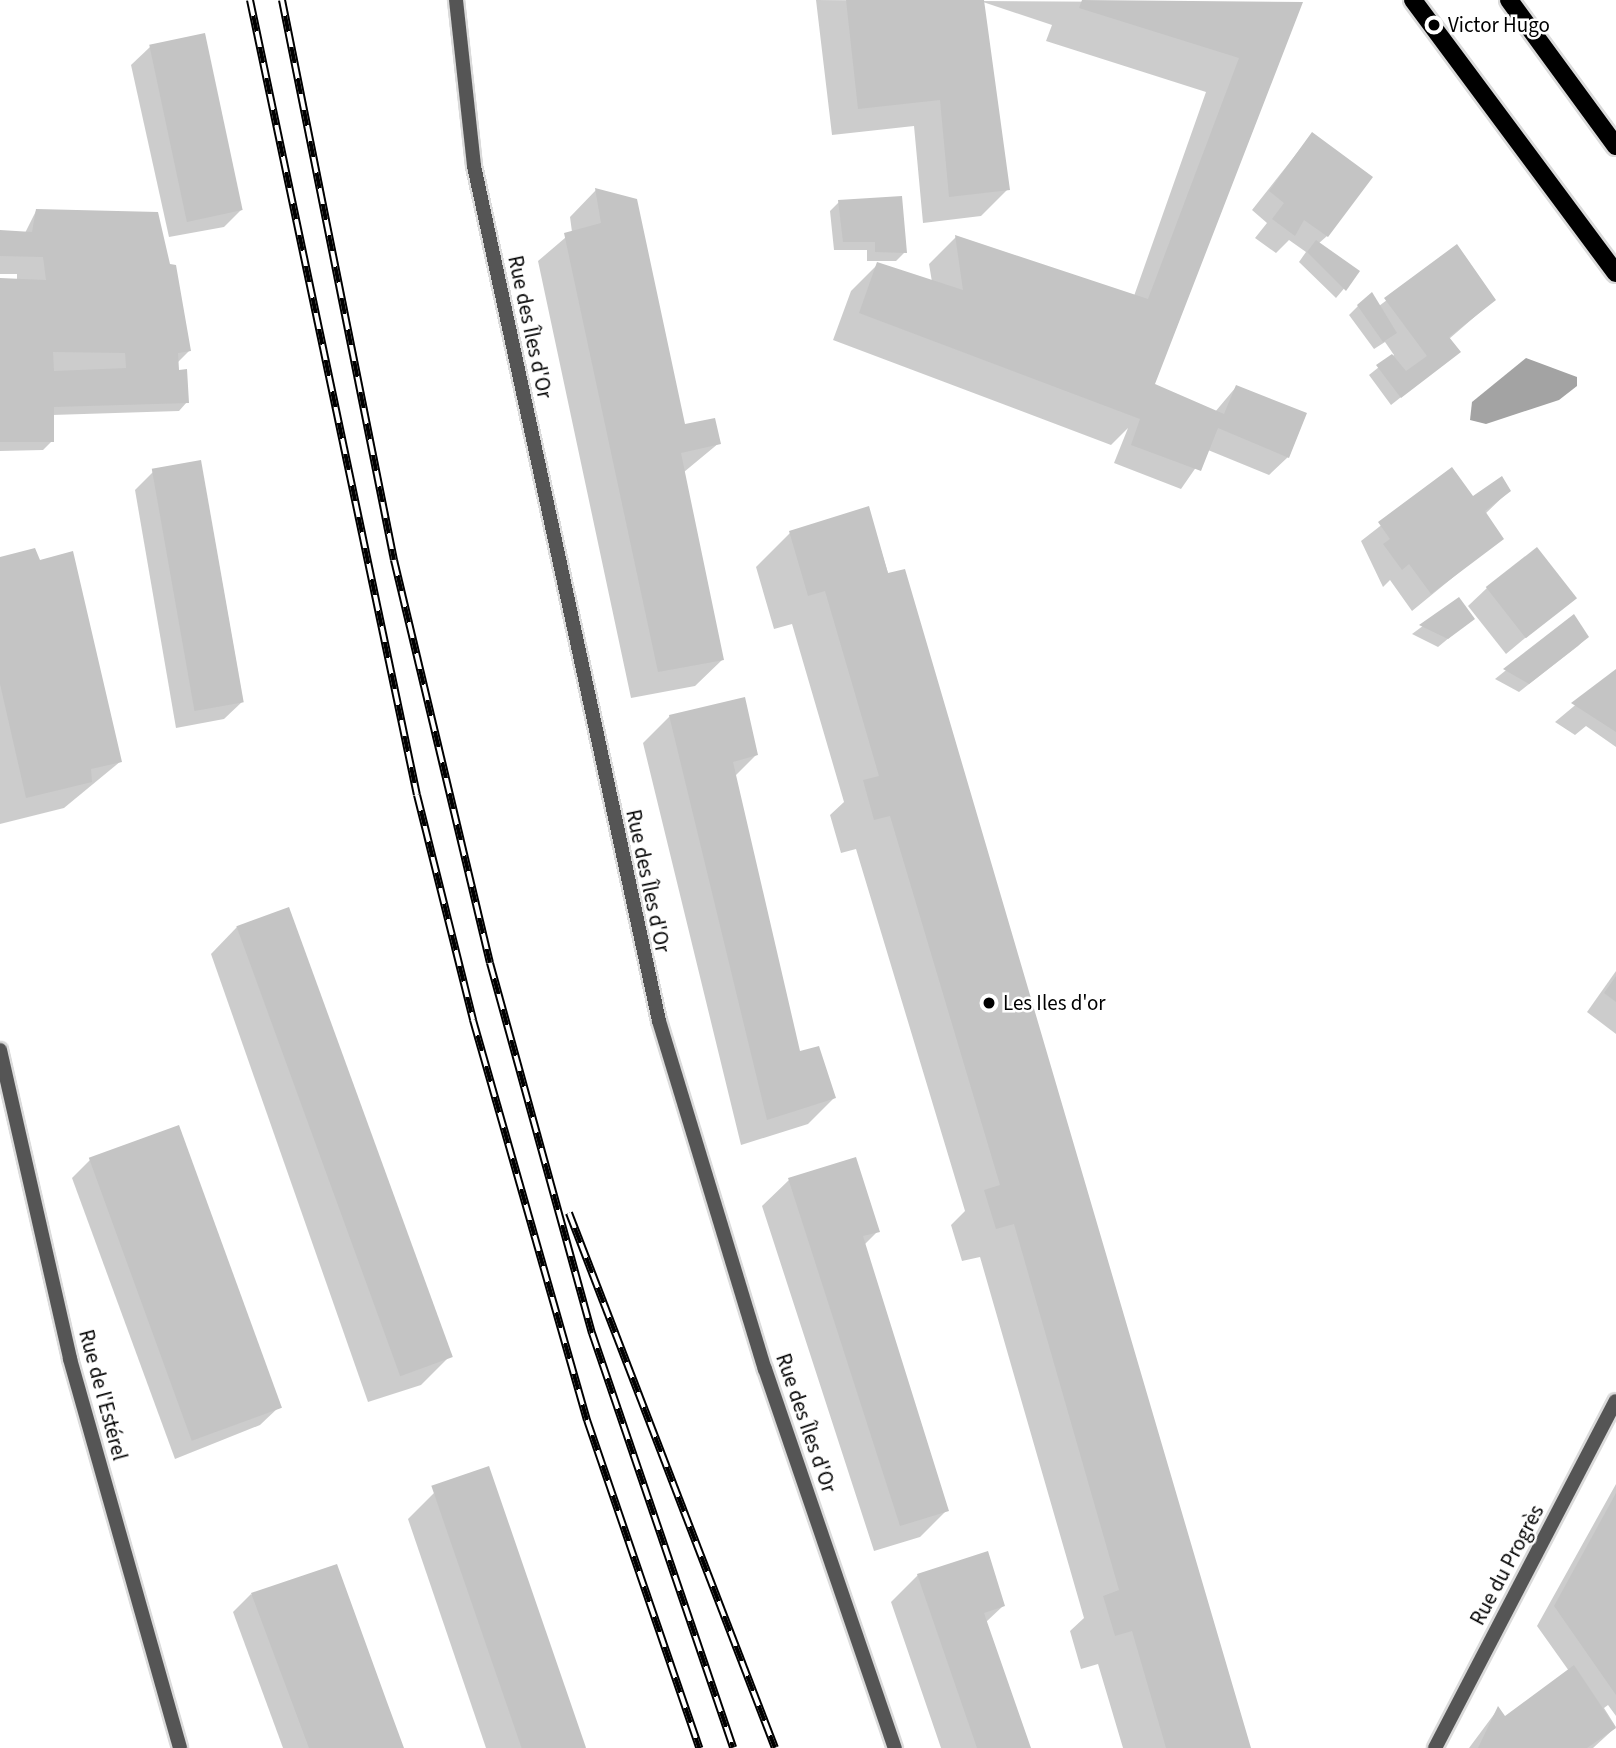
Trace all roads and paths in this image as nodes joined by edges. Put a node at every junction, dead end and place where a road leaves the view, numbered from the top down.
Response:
1 (456, 0) edge
2 (1413, 0) edge
3 (1510, 0) edge
4 (1616, 146) edge
5 (1616, 273) edge
6 (0, 1050) edge
7 (1616, 1401) edge
8 (180, 1748) edge
9 (895, 1748) edge
10 (1435, 1748) edge

1 - 9 street, Rue des Îles d'Or
2 - 5 main road
3 - 4 main road
6 - 8 street, Rue de l'Estérel
7 - 10 street, Rue du Progrès

